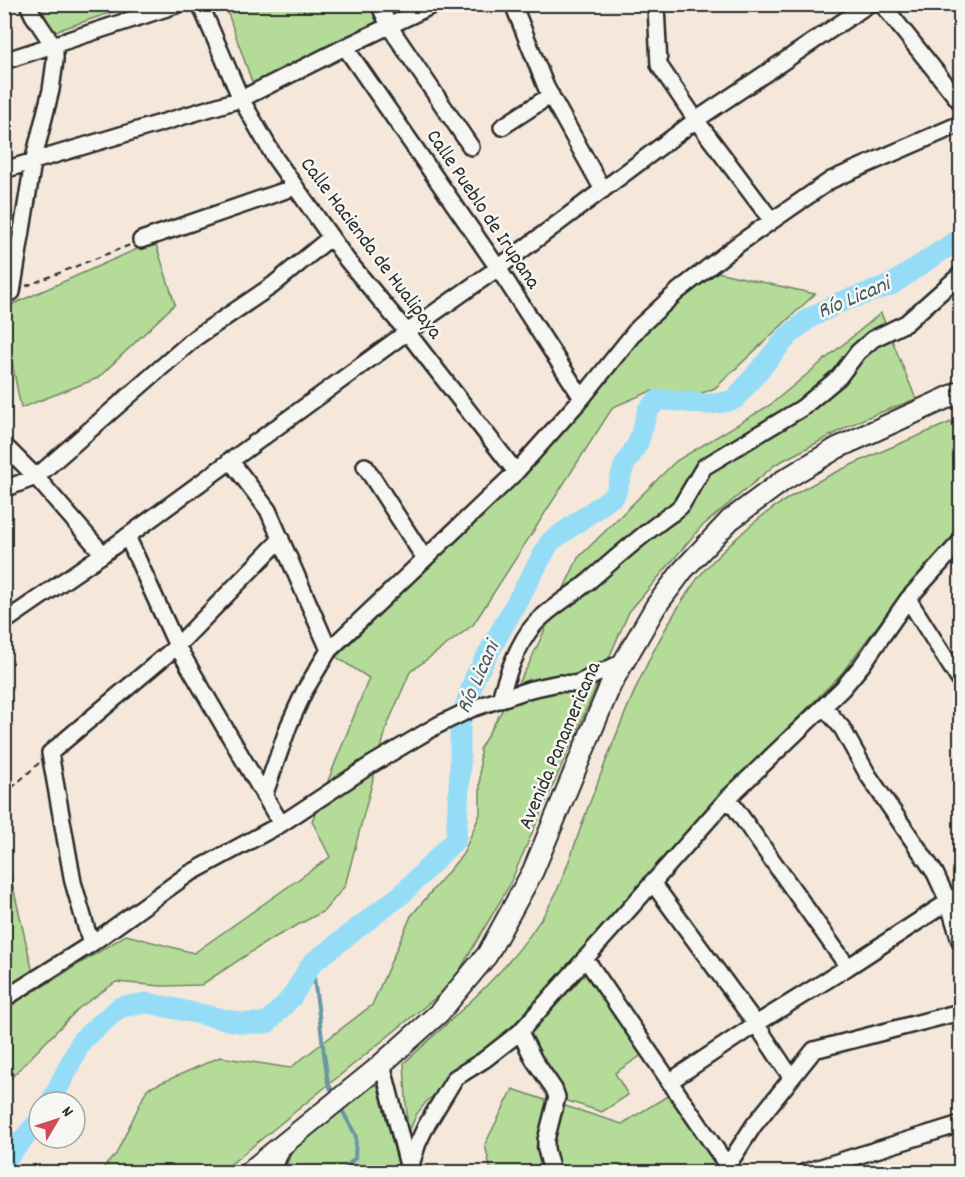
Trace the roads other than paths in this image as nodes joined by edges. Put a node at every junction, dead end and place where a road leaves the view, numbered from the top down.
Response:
1 (28, 4) edge
2 (179, 4) edge
3 (200, 4) edge
4 (379, 4) edge
5 (435, 4) edge
6 (513, 4) edge
7 (868, 4) edge
8 (882, 4) edge
9 (657, 5) edge
10 (389, 26) junction
11 (52, 45) junction
12 (345, 47) junction
13 (4, 61) edge
14 (551, 95) junction
15 (241, 99) junction
16 (960, 102) edge
17 (696, 120) junction
18 (960, 124) edge
19 (502, 127) dead end
20 (471, 147) dead end
21 (33, 162) junction
22 (4, 170) edge
23 (295, 187) junction
24 (603, 190) junction
25 (772, 221) junction
26 (331, 237) junction
27 (141, 240) road end
28 (498, 268) junction
29 (960, 274) edge
30 (8, 294) edge
31 (407, 332) junction
32 (960, 392) edge
33 (582, 398) junction
34 (4, 446) edge
35 (230, 460) junction
36 (365, 466) dead end
37 (516, 472) junction
38 (36, 477) junction
39 (4, 489) edge
40 (127, 536) junction
41 (281, 539) junction
42 (960, 542) edge
43 (103, 554) junction
44 (424, 559) junction
45 (908, 599) junction
46 (4, 622) edge
47 (177, 646) junction
48 (328, 650) junction
49 (625, 661) junction
50 (960, 681) edge
51 (500, 700) junction
52 (824, 707) junction
53 (264, 796) junction
54 (728, 798) junction
55 (281, 824) junction
56 (652, 882) junction
57 (954, 897) edge
58 (960, 941) edge
59 (91, 944) junction
60 (585, 958) junction
61 (848, 967) junction
62 (4, 999) edge
63 (960, 1012) edge
64 (756, 1024) junction
65 (520, 1032) junction
66 (382, 1064) junction
67 (791, 1077) junction
68 (669, 1082) junction
69 (960, 1124) edge
70 (284, 1144) junction
71 (730, 1169) edge
72 (409, 1172) edge
73 (249, 1173) edge
74 (272, 1173) edge
75 (552, 1173) edge
76 (805, 1173) edge

1 - 11 street
2 - 11 street
3 - 15 street, Calle Hacienda de Hualipaya
4 - 10 street, Calle Pueblo de Irupana
5 - 10 street
6 - 14 street
7 - 17 street
8 - 16 street
9 - 17 street
10 - 12 street
10 - 20 street, Calle Pueblo de Irupana
11 - 13 street
11 - 21 street
12 - 15 street
12 - 28 street, Calle Pueblo de Irupana
14 - 19 street
14 - 24 street
15 - 21 street
15 - 23 street, Calle Hacienda de Hualipaya
17 - 24 street
17 - 25 street
18 - 25 street
21 - 22 street
21 - 30 street
23 - 26 street, Calle Hacienda de Hualipaya
23 - 27 street
24 - 28 street
25 - 33 street
26 - 31 street, Calle Hacienda de Hualipaya
26 - 38 street
28 - 31 street
28 - 33 street, Calle Pueblo de Irupana
29 - 51 street
31 - 35 street
31 - 37 street, Calle Hacienda de Hualipaya
32 - 49 main road, Avenida Panamericana
33 - 37 street
34 - 38 street
35 - 40 street
35 - 41 street
36 - 44 street
37 - 44 street
38 - 39 street
38 - 43 street
40 - 43 street
40 - 47 street
41 - 47 street
41 - 48 street
42 - 45 street
43 - 46 street
44 - 48 street
45 - 50 street
45 - 52 street
47 - 53 street
47 - 59 street
48 - 53 street
49 - 51 street
49 - 66 main road, Avenida Panamericana
51 - 55 street
52 - 54 street
52 - 57 street
53 - 55 street
54 - 56 street
54 - 61 street
55 - 59 street
56 - 60 street
56 - 64 street
57 - 58 street
57 - 61 street
59 - 62 street
60 - 65 street
60 - 68 street
61 - 64 street
63 - 67 street
64 - 67 street
64 - 68 street
65 - 72 street
65 - 75 street
66 - 70 main road, Avenida Panamericana
66 - 72 street
67 - 71 street
68 - 71 street
69 - 76 street
70 - 73 main road, Avenida Panamericana
70 - 74 street

